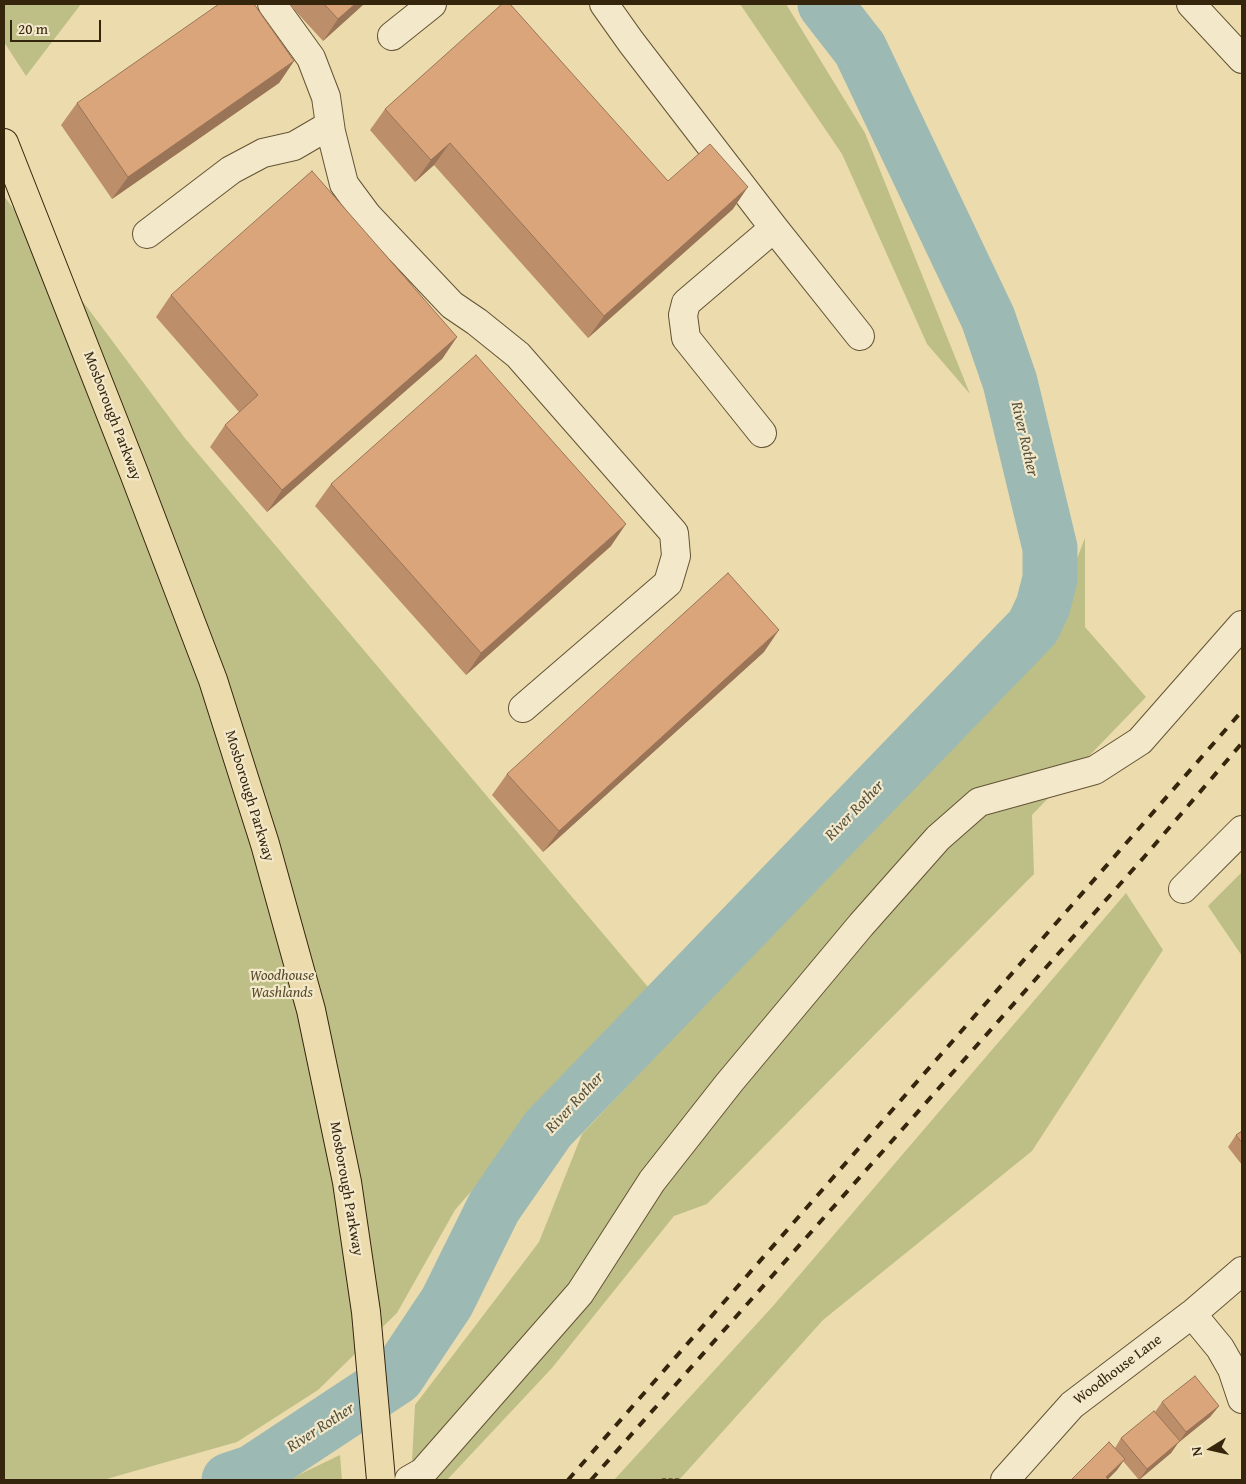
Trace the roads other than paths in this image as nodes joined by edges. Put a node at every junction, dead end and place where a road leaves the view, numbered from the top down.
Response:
1 (272, 4) edge
2 (432, 4) edge
3 (604, 4) edge
4 (1191, 4) edge
5 (392, 36) dead end
6 (1242, 59) edge
7 (330, 126) junction
8 (4, 143) edge
9 (773, 229) junction
10 (147, 234) dead end
11 (860, 336) dead end
12 (762, 434) dead end
13 (1242, 625) edge
14 (523, 708) dead end
15 (1242, 830) edge
16 (1183, 889) dead end
17 (1242, 1271) edge
18 (1192, 1314) junction
19 (1242, 1400) edge
20 (380, 1480) edge
21 (409, 1480) edge
22 (1005, 1480) edge

1 - 7 street
2 - 5 street
3 - 9 street
4 - 6 street
7 - 10 street
7 - 14 street
8 - 20 highway, Mosborough Parkway
9 - 11 street
9 - 12 street
13 - 21 street
15 - 16 street
17 - 18 street, Woodhouse Lane
18 - 19 street
18 - 22 street, Woodhouse Lane

